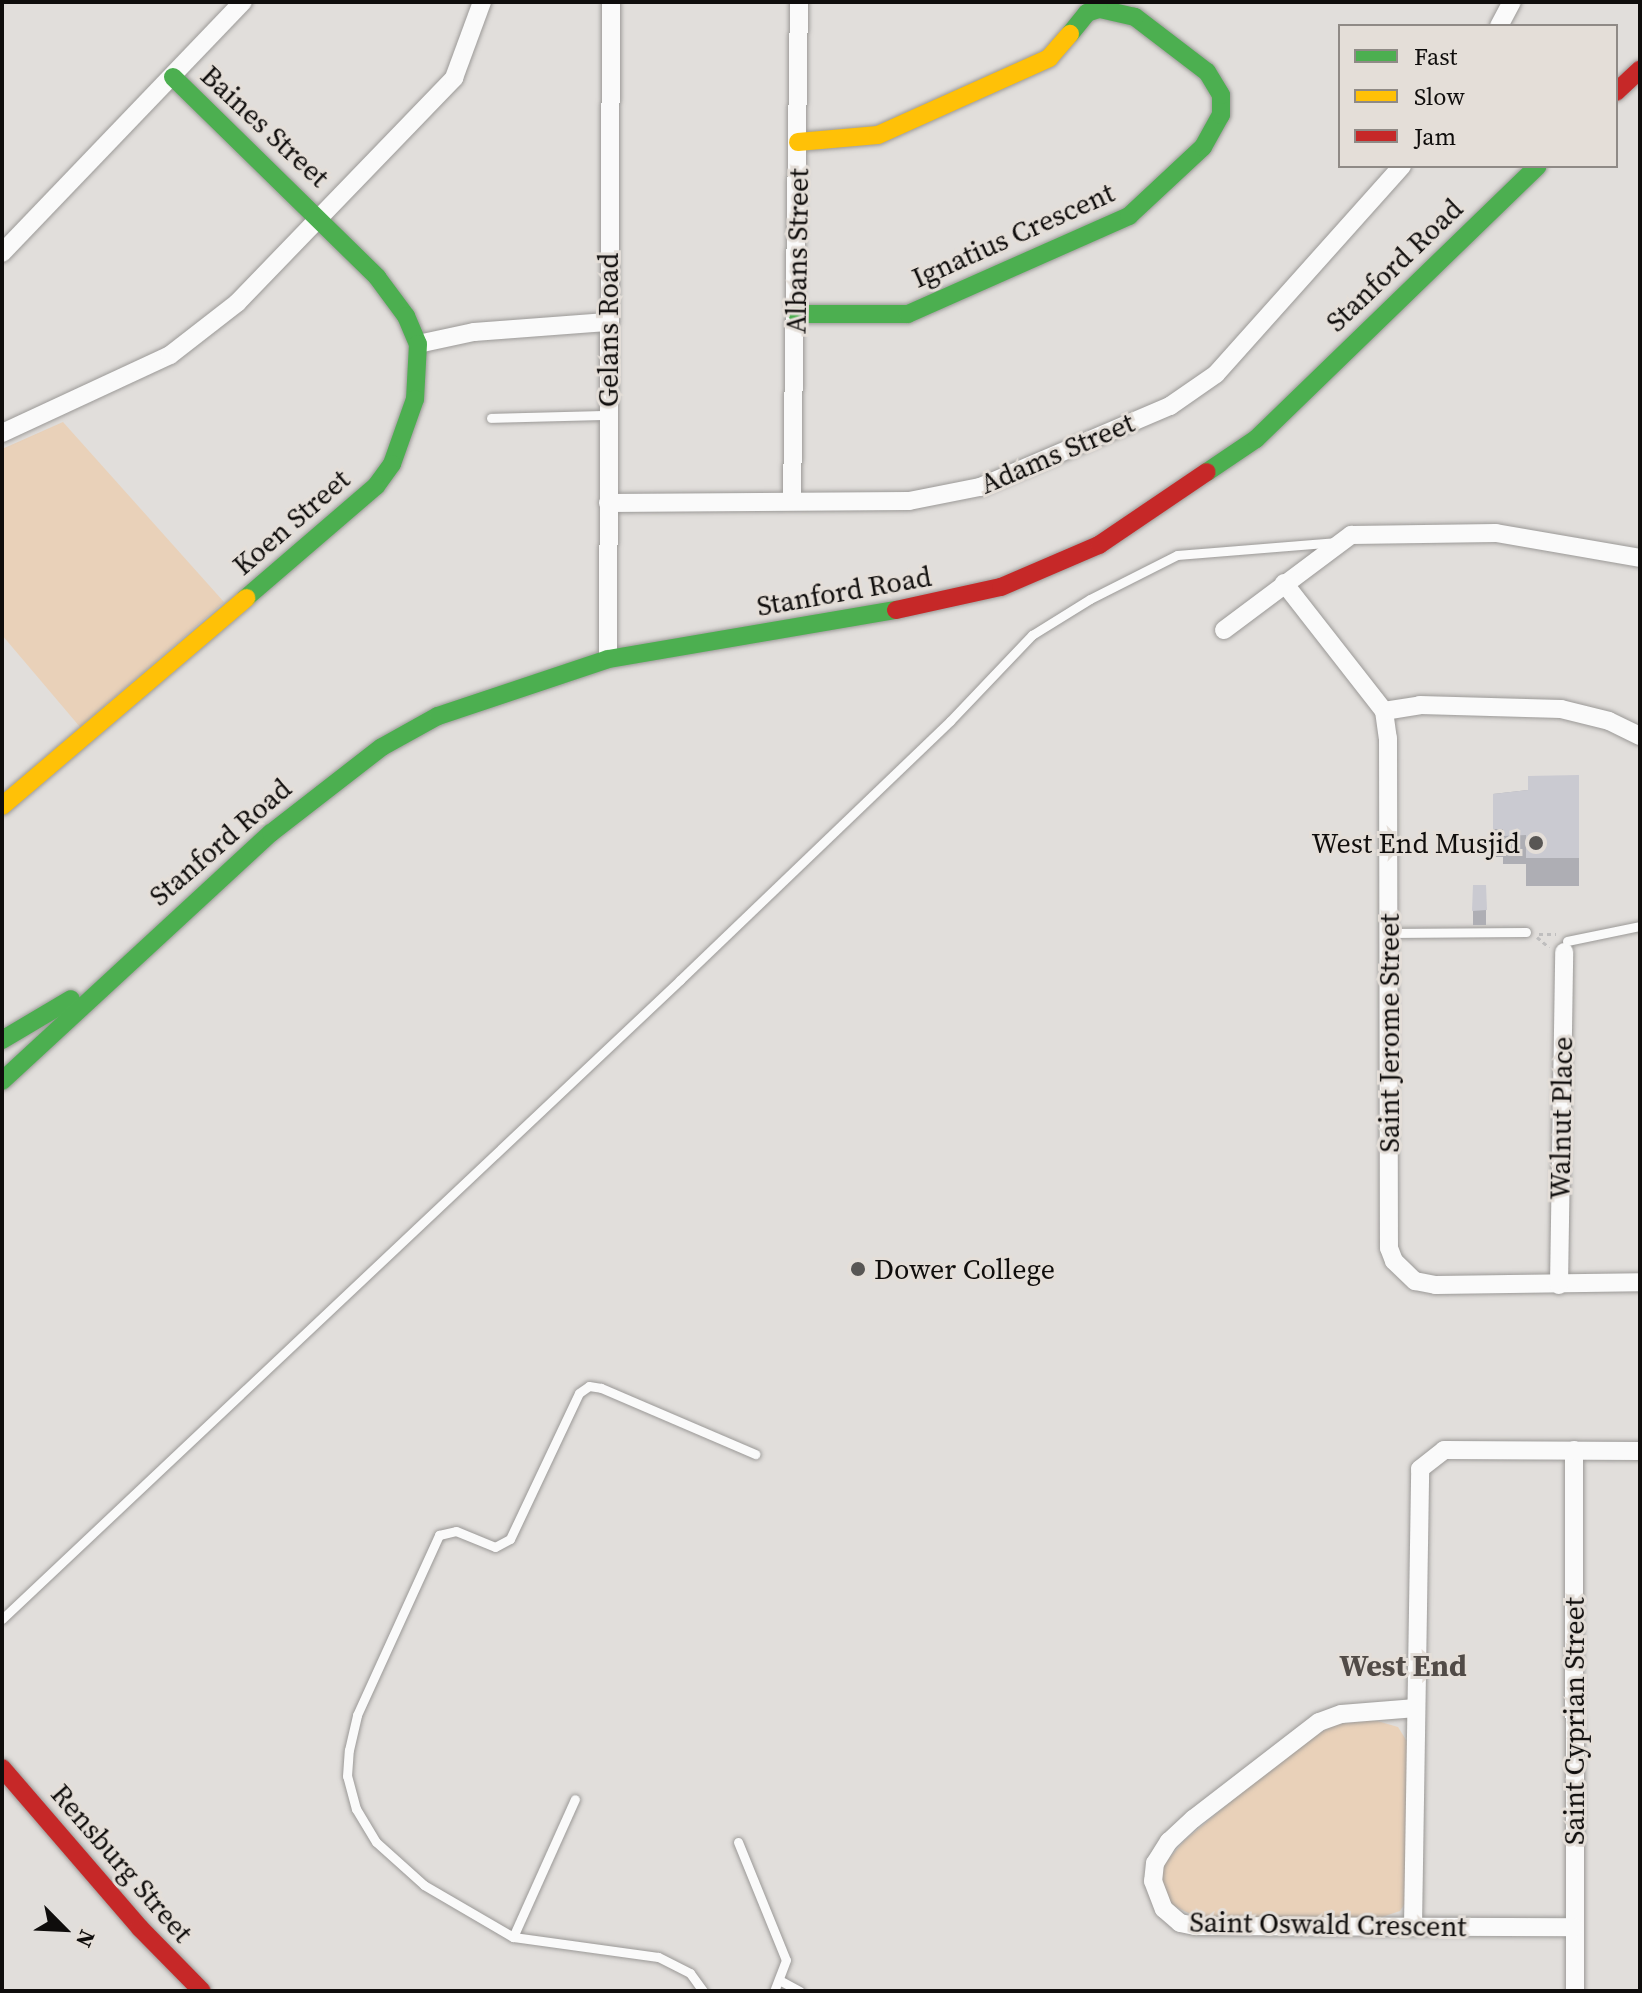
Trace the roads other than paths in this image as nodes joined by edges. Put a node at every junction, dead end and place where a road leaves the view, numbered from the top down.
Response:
1 (243, 2) edge
2 (482, 2) edge
3 (611, 2) edge
4 (799, 2) edge
5 (1512, 2) edge
6 (1500, 24) edge
7 (1640, 70) edge
8 (173, 77) junction
9 (1618, 90) edge
10 (798, 142) junction
11 (1400, 168) edge
12 (1536, 168) edge
13 (318, 215) junction
14 (2, 253) edge
15 (797, 314) junction
16 (607, 322) junction
17 (418, 344) junction
18 (608, 415) junction
19 (491, 418) dead end
20 (2, 433) edge
21 (792, 500) junction
22 (608, 503) junction
23 (1337, 542) junction
24 (1640, 558) edge
25 (1284, 583) junction
26 (1224, 630) dead end
27 (608, 659) junction
28 (1384, 711) junction
29 (1640, 736) edge
30 (6, 796) edge
31 (1640, 926) edge
32 (1389, 933) junction
33 (1531, 934) road end
34 (1566, 945) joint
35 (109, 977) junction
36 (2, 1040) edge
37 (2, 1081) edge
38 (1640, 1282) edge
39 (1559, 1285) junction
40 (1574, 1450) junction
41 (1640, 1451) edge
42 (755, 1454) dead end
43 (2, 1619) edge
44 (1416, 1708) junction
45 (2, 1768) edge
46 (575, 1799) dead end
47 (738, 1842) dead end
48 (1413, 1927) junction
49 (1574, 1927) junction
50 (513, 1937) junction
51 (781, 1981) junction
52 (202, 1991) edge
53 (703, 1991) edge
54 (774, 1991) edge
55 (800, 1991) edge
56 (1575, 1991) edge

1 - 8 street
2 - 13 street
3 - 16 street, Gelans Road
4 - 10 street, Albans Street
5 - 6 street
7 - 9 street
8 - 13 street, Baines Street
8 - 14 street
10 - 15 street, Albans Street
10 - 15 street, Ignatius Crescent
11 - 21 street, Adams Street
12 - 27 street, Stanford Road
13 - 17 street
13 - 20 street
15 - 21 street, Albans Street
16 - 17 street
16 - 18 street, Gelans Road
17 - 30 street, Koen Street
18 - 19 lane
18 - 22 street, Gelans Road
21 - 22 street, Adams Street
22 - 27 street, Gelans Road
23 - 24 street
23 - 25 street
23 - 43 lane
25 - 26 street
25 - 28 street
27 - 35 street, Stanford Road
28 - 29 street
28 - 32 street, Saint Jerome Street
31 - 34 lane
32 - 33 lane
32 - 39 street, Saint Jerome Street
34 - 39 street, Walnut Place
35 - 36 street, Stanford Road
35 - 37 street, Stanford Road
38 - 39 street, Saint Jerome Street
40 - 41 street
40 - 44 street
40 - 49 street, Saint Cyprian Street
42 - 50 lane
44 - 48 street
44 - 48 street, Saint Oswald Crescent
45 - 52 street, Rensburg Street
46 - 50 lane
47 - 51 lane
48 - 49 street, Saint Oswald Crescent
49 - 56 street, Saint Cyprian Street
50 - 53 lane
51 - 54 lane
51 - 55 lane

